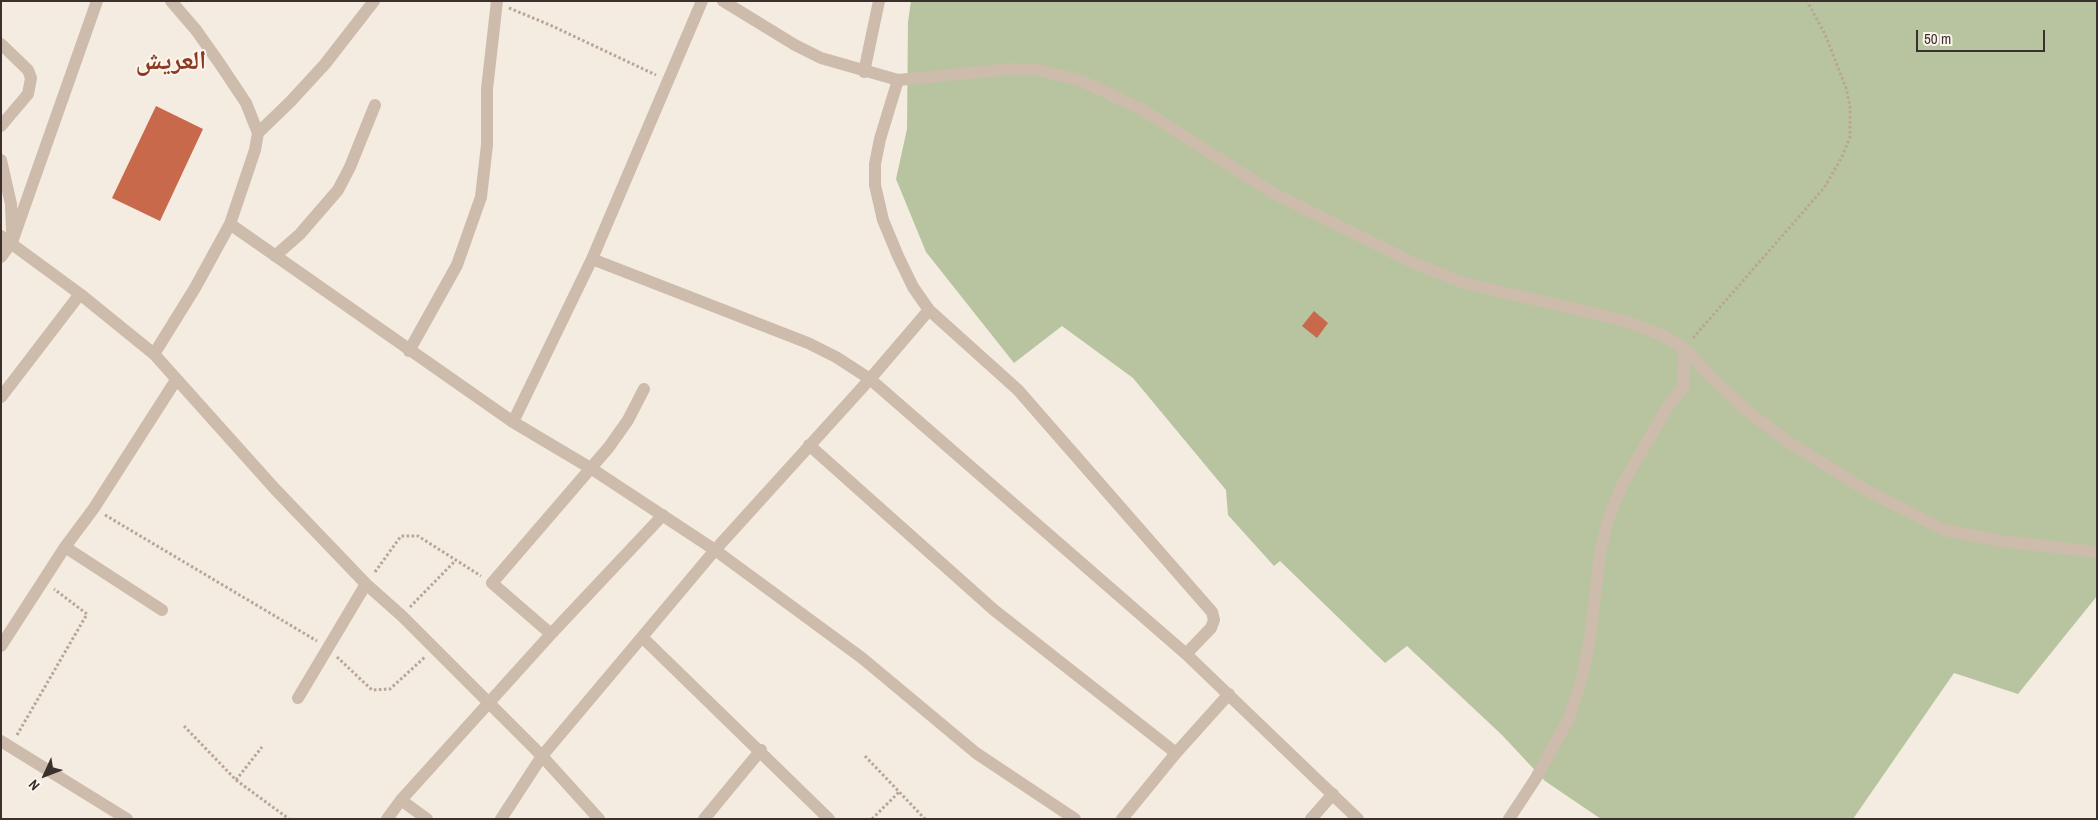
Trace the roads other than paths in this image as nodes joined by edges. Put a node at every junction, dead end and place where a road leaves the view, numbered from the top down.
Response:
1 (97, 1) edge
2 (171, 1) edge
3 (374, 1) edge
4 (702, 1) edge
5 (723, 1) edge
6 (880, 1) edge
7 (497, 2) edge
8 (1, 44) edge
9 (864, 72) junction
10 (898, 80) junction
11 (375, 105) dead end
12 (1, 126) edge
13 (258, 133) junction
14 (1, 160) edge
15 (230, 224) junction
16 (6, 239) edge
17 (275, 256) junction
18 (1, 257) edge
19 (592, 259) junction
20 (80, 294) junction
21 (929, 310) junction
22 (1684, 348) junction
23 (409, 351) junction
24 (154, 354) junction
25 (870, 379) junction
26 (176, 380) junction
27 (644, 389) dead end
28 (1, 397) edge
29 (513, 422) junction
30 (809, 444) junction
31 (592, 469) junction
32 (663, 515) junction
33 (65, 547) junction
34 (715, 550) junction
35 (2097, 552) edge
36 (366, 584) junction
37 (162, 610) dead end
38 (551, 634) junction
39 (642, 637) junction
40 (1, 646) edge
41 (1186, 654) junction
42 (1229, 694) junction
43 (298, 698) dead end
44 (488, 704) junction
45 (6, 744) edge
46 (760, 750) junction
47 (1176, 753) junction
48 (542, 756) junction
49 (1333, 794) junction
50 (401, 800) junction
51 (127, 819) edge
52 (387, 819) edge
53 (427, 819) edge
54 (500, 819) edge
55 (600, 819) edge
56 (704, 819) edge
57 (829, 819) edge
58 (1075, 819) edge
59 (1122, 819) edge
60 (1311, 819) edge
61 (1358, 819) edge
62 (1509, 819) edge

1 - 16 street
2 - 13 street
3 - 13 street
4 - 19 street
5 - 9 street
6 - 9 street
7 - 23 street
8 - 12 street
9 - 10 street
10 - 21 street
10 - 22 street
11 - 17 street
13 - 15 street
14 - 16 street
15 - 17 street
15 - 24 street
16 - 18 street
16 - 20 street
17 - 23 street
19 - 25 street
19 - 29 street
20 - 24 street
20 - 28 street
21 - 25 street
21 - 41 street
22 - 35 street
22 - 62 street
23 - 29 street
24 - 26 street
25 - 30 street
25 - 41 street
26 - 33 street
26 - 36 street
27 - 31 street
29 - 31 street
30 - 34 street
30 - 47 street
31 - 32 street
31 - 38 street
32 - 34 street
32 - 38 street
33 - 37 street
33 - 40 street
34 - 39 street
34 - 58 street
36 - 43 street
36 - 44 street
38 - 44 street
39 - 46 street
39 - 48 street
41 - 42 street
42 - 47 street
42 - 49 street
44 - 48 street
44 - 50 street
45 - 51 street
46 - 56 street
46 - 57 street
47 - 59 street
48 - 54 street
48 - 55 street
49 - 60 street
49 - 61 street
50 - 52 street
50 - 53 street

